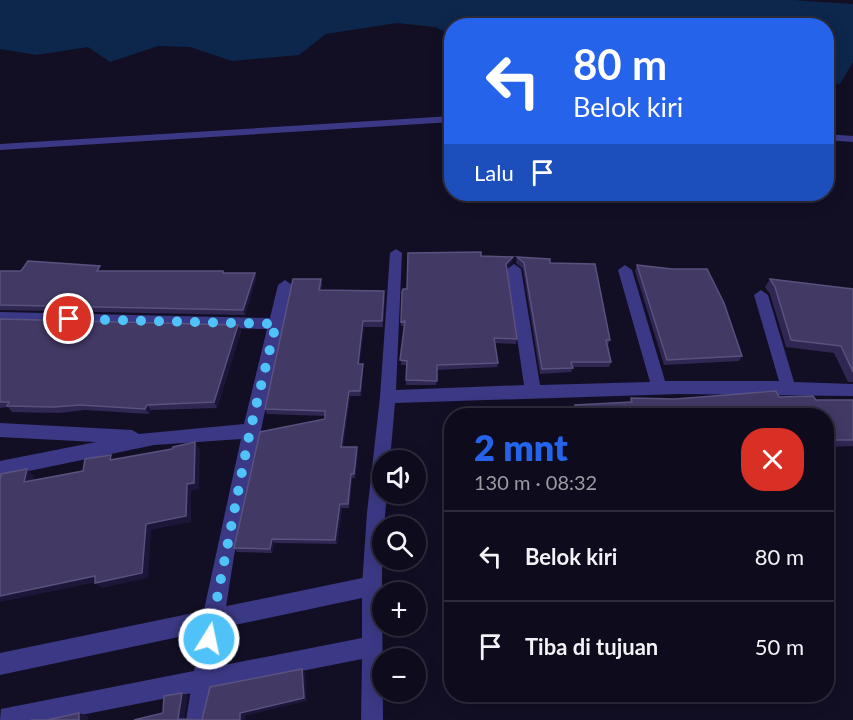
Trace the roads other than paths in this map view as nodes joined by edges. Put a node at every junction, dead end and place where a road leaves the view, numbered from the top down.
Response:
1 (444, 119) edge
2 (834, 138) edge
3 (853, 139) edge
4 (0, 147) edge
5 (396, 253) dead end
6 (514, 269) dead end
7 (625, 270) dead end
8 (285, 285) dead end
9 (761, 295) dead end
10 (0, 317) edge
11 (276, 324) junction
12 (788, 386) junction
13 (659, 387) junction
14 (853, 390) edge
15 (533, 392) junction
16 (388, 397) junction
17 (0, 430) edge
18 (250, 431) junction
19 (154, 438) junction
20 (0, 469) edge
21 (372, 582) edge
22 (372, 586) edge
23 (212, 618) junction
24 (373, 636) edge
25 (373, 646) junction
26 (0, 664) edge
27 (202, 680) junction
28 (1, 720) edge
29 (197, 720) edge
30 (372, 720) edge

1 - 4 street
2 - 3 street
5 - 16 street
6 - 15 street
7 - 13 street
8 - 11 street
9 - 12 street
10 - 11 street
11 - 18 street
12 - 13 street
12 - 14 street
13 - 15 street
15 - 16 street
16 - 21 street
17 - 19 street
18 - 19 street
18 - 23 street
19 - 20 street
22 - 23 street
23 - 26 street
23 - 27 street
24 - 25 street
25 - 27 street
25 - 30 street
27 - 28 street
27 - 29 street

